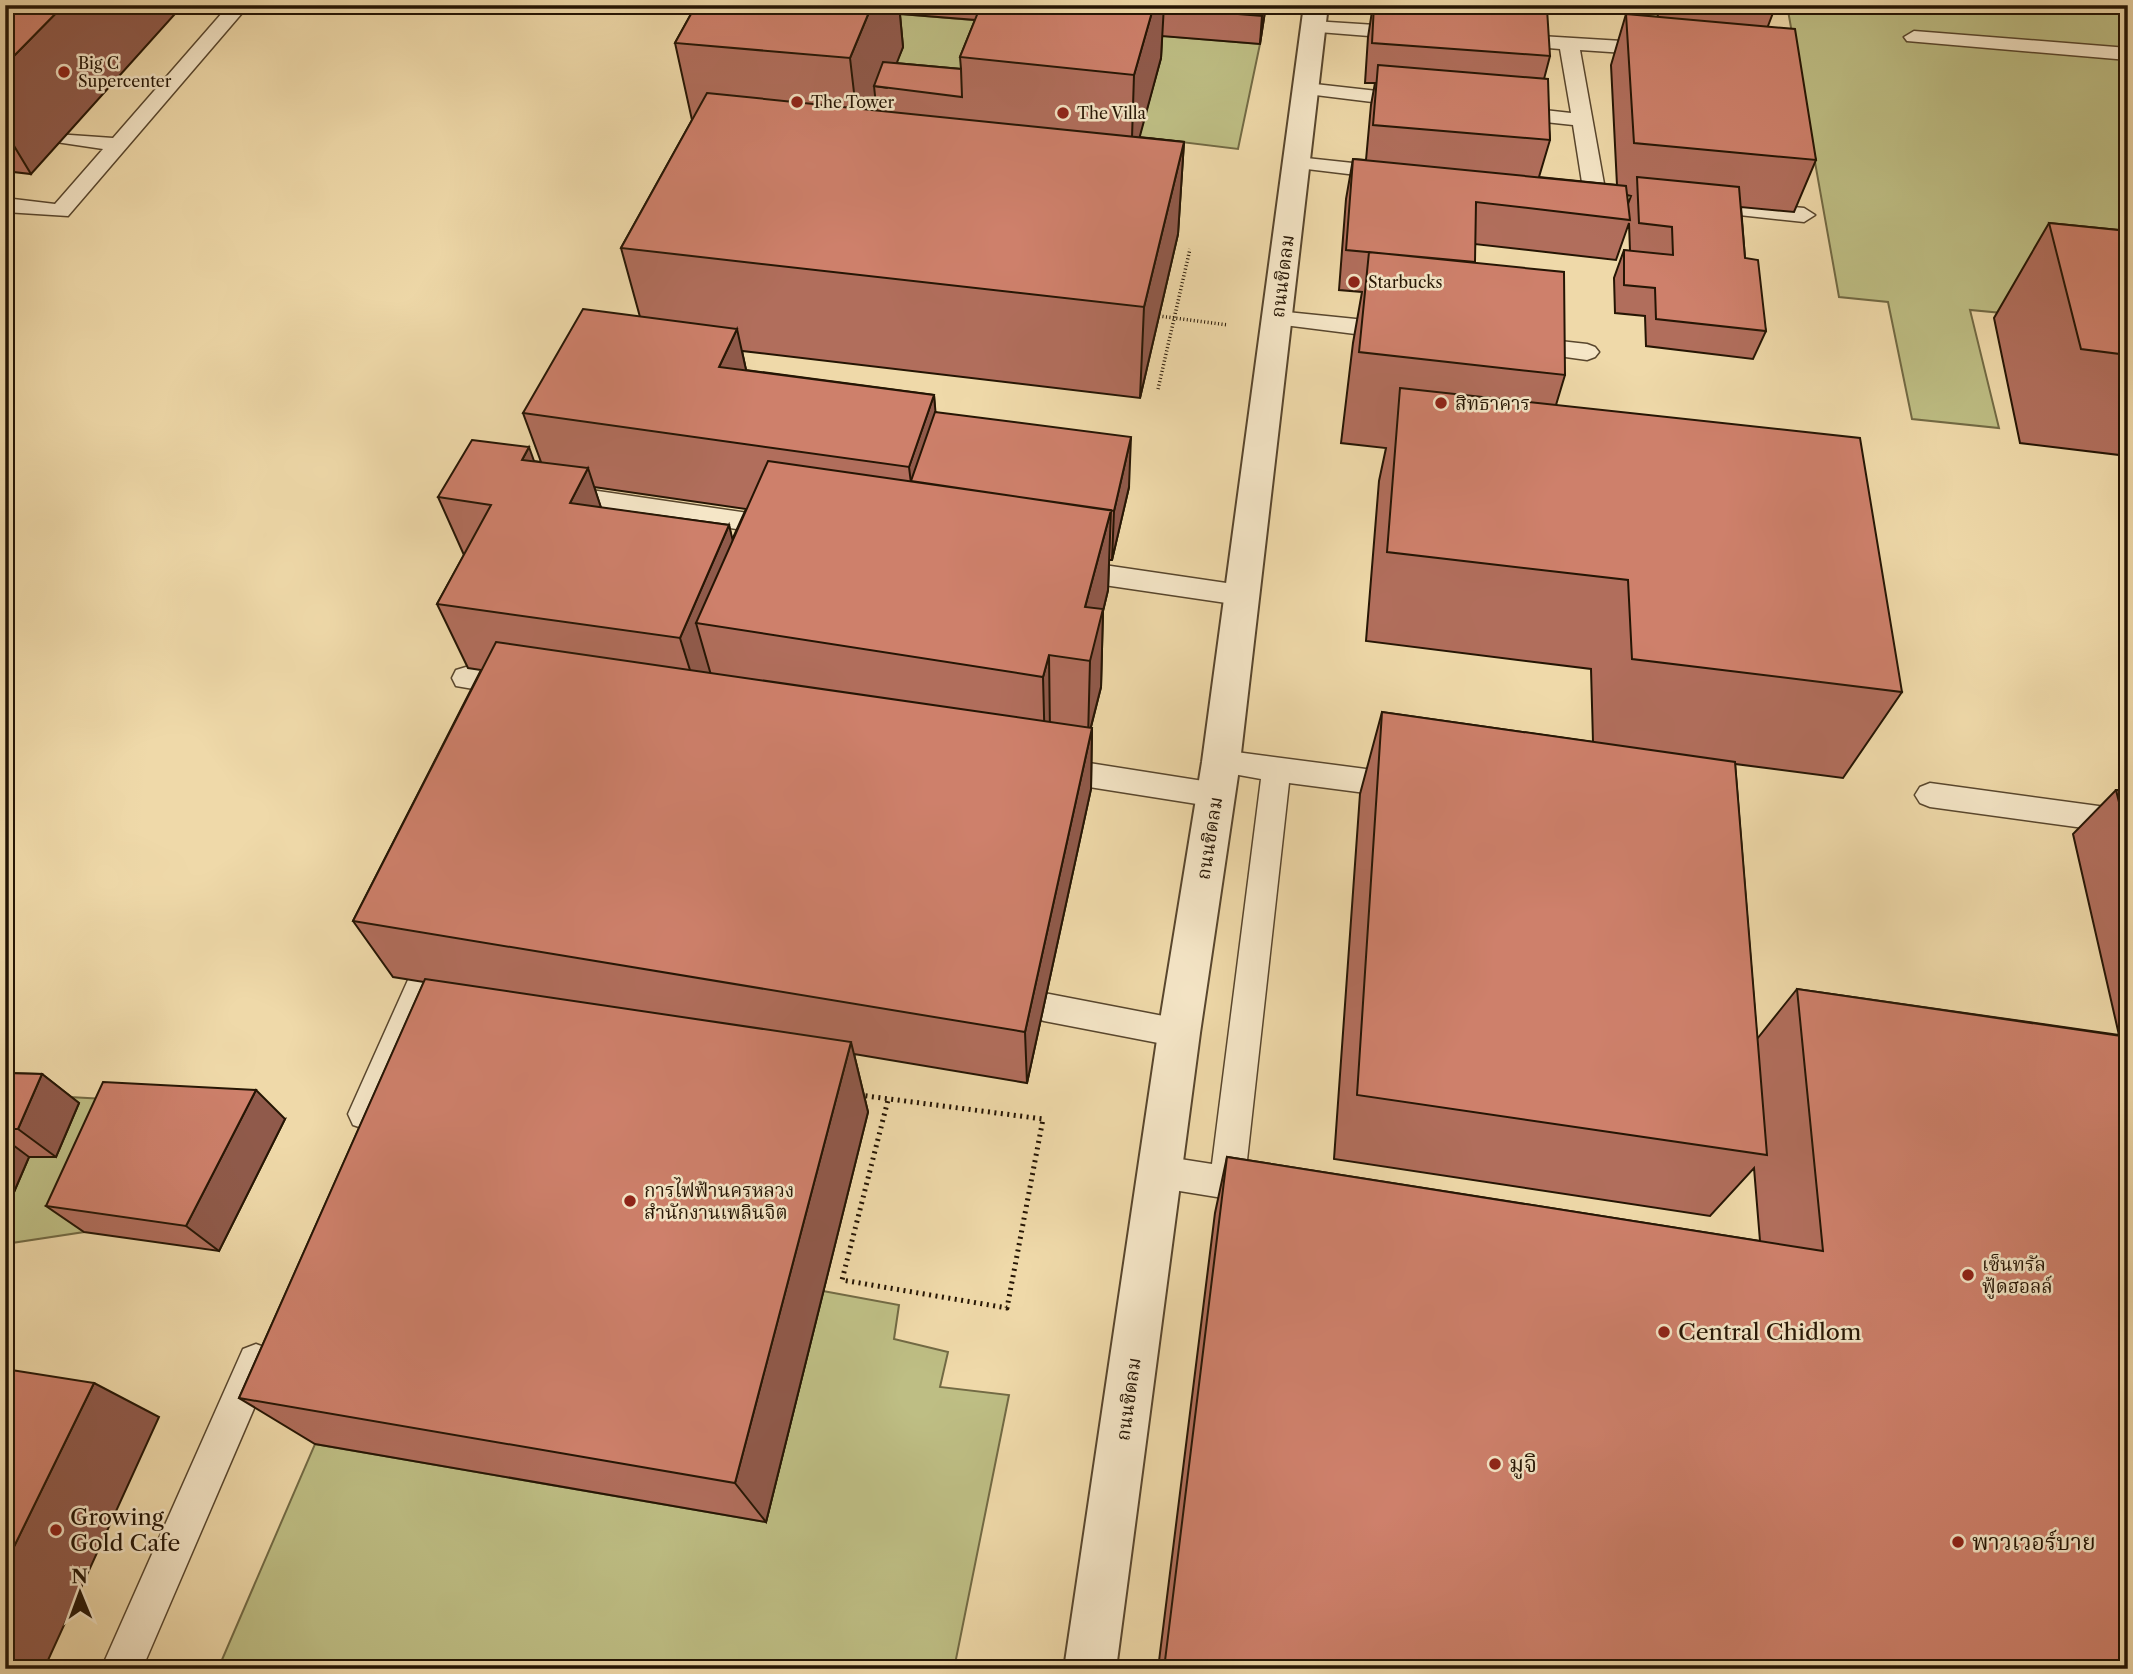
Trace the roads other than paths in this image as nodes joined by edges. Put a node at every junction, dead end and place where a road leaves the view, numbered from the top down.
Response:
1 (240, 5) edge
2 (1315, 16) edge
3 (1421, 34) edge
4 (1914, 37) dead end
5 (1489, 38) edge
6 (1569, 43) junction
7 (1676, 50) edge
8 (2128, 54) edge
9 (1306, 89) junction
10 (1430, 103) edge
11 (1485, 109) edge
12 (1582, 120) junction
13 (63, 138) dead end
14 (119, 145) junction
15 (1297, 163) junction
16 (1405, 174) edge
17 (1568, 192) edge
18 (1595, 195) junction
19 (1623, 197) edge
20 (1679, 203) edge
21 (5, 205) edge
22 (1804, 215) dead end
23 (1278, 308) junction
24 (1412, 323) edge
25 (1521, 325) edge
26 (1576, 330) dead end
27 (1506, 343) edge
28 (1587, 352) dead end
29 (529, 489) edge
30 (803, 530) edge
31 (1049, 566) edge
32 (1240, 595) junction
33 (467, 678) dead end
34 (548, 690) edge
35 (1025, 765) edge
36 (1276, 771) junction
37 (1218, 779) junction
38 (1427, 788) edge
39 (1930, 795) dead end
40 (2128, 822) edge
41 (423, 981) edge
42 (1044, 1007) edge
43 (1179, 1033) junction
44 (350, 1147) edge
45 (1161, 1172) junction
46 (1227, 1184) junction
47 (1296, 1193) edge
48 (267, 1338) edge
49 (121, 1669) edge
50 (1090, 1669) edge

1 - 14 lane
2 - 3 lane
2 - 9 street, ถนนชิดลม
4 - 8 lane
5 - 6 lane
6 - 7 lane
6 - 12 lane
9 - 10 lane
9 - 15 street, ถนนชิดลม
11 - 12 lane
12 - 18 lane
13 - 14 lane
14 - 21 lane
15 - 16 lane
15 - 23 street, ถนนชิดลม
17 - 18 lane
18 - 19 lane
20 - 22 lane
23 - 24 lane
23 - 32 street, ถนนชิดลม
25 - 26 lane
27 - 28 lane
29 - 30 lane
31 - 32 lane
32 - 37 street, ถนนชิดลม
33 - 34 lane
35 - 37 lane
36 - 37 lane
36 - 38 lane
36 - 46 lane
37 - 43 street, ถนนชิดลม
39 - 40 lane
41 - 44 lane
42 - 43 lane
43 - 45 street, ถนนชิดลม
45 - 46 lane
45 - 50 street, ถนนชิดลม
46 - 47 lane
48 - 49 lane

